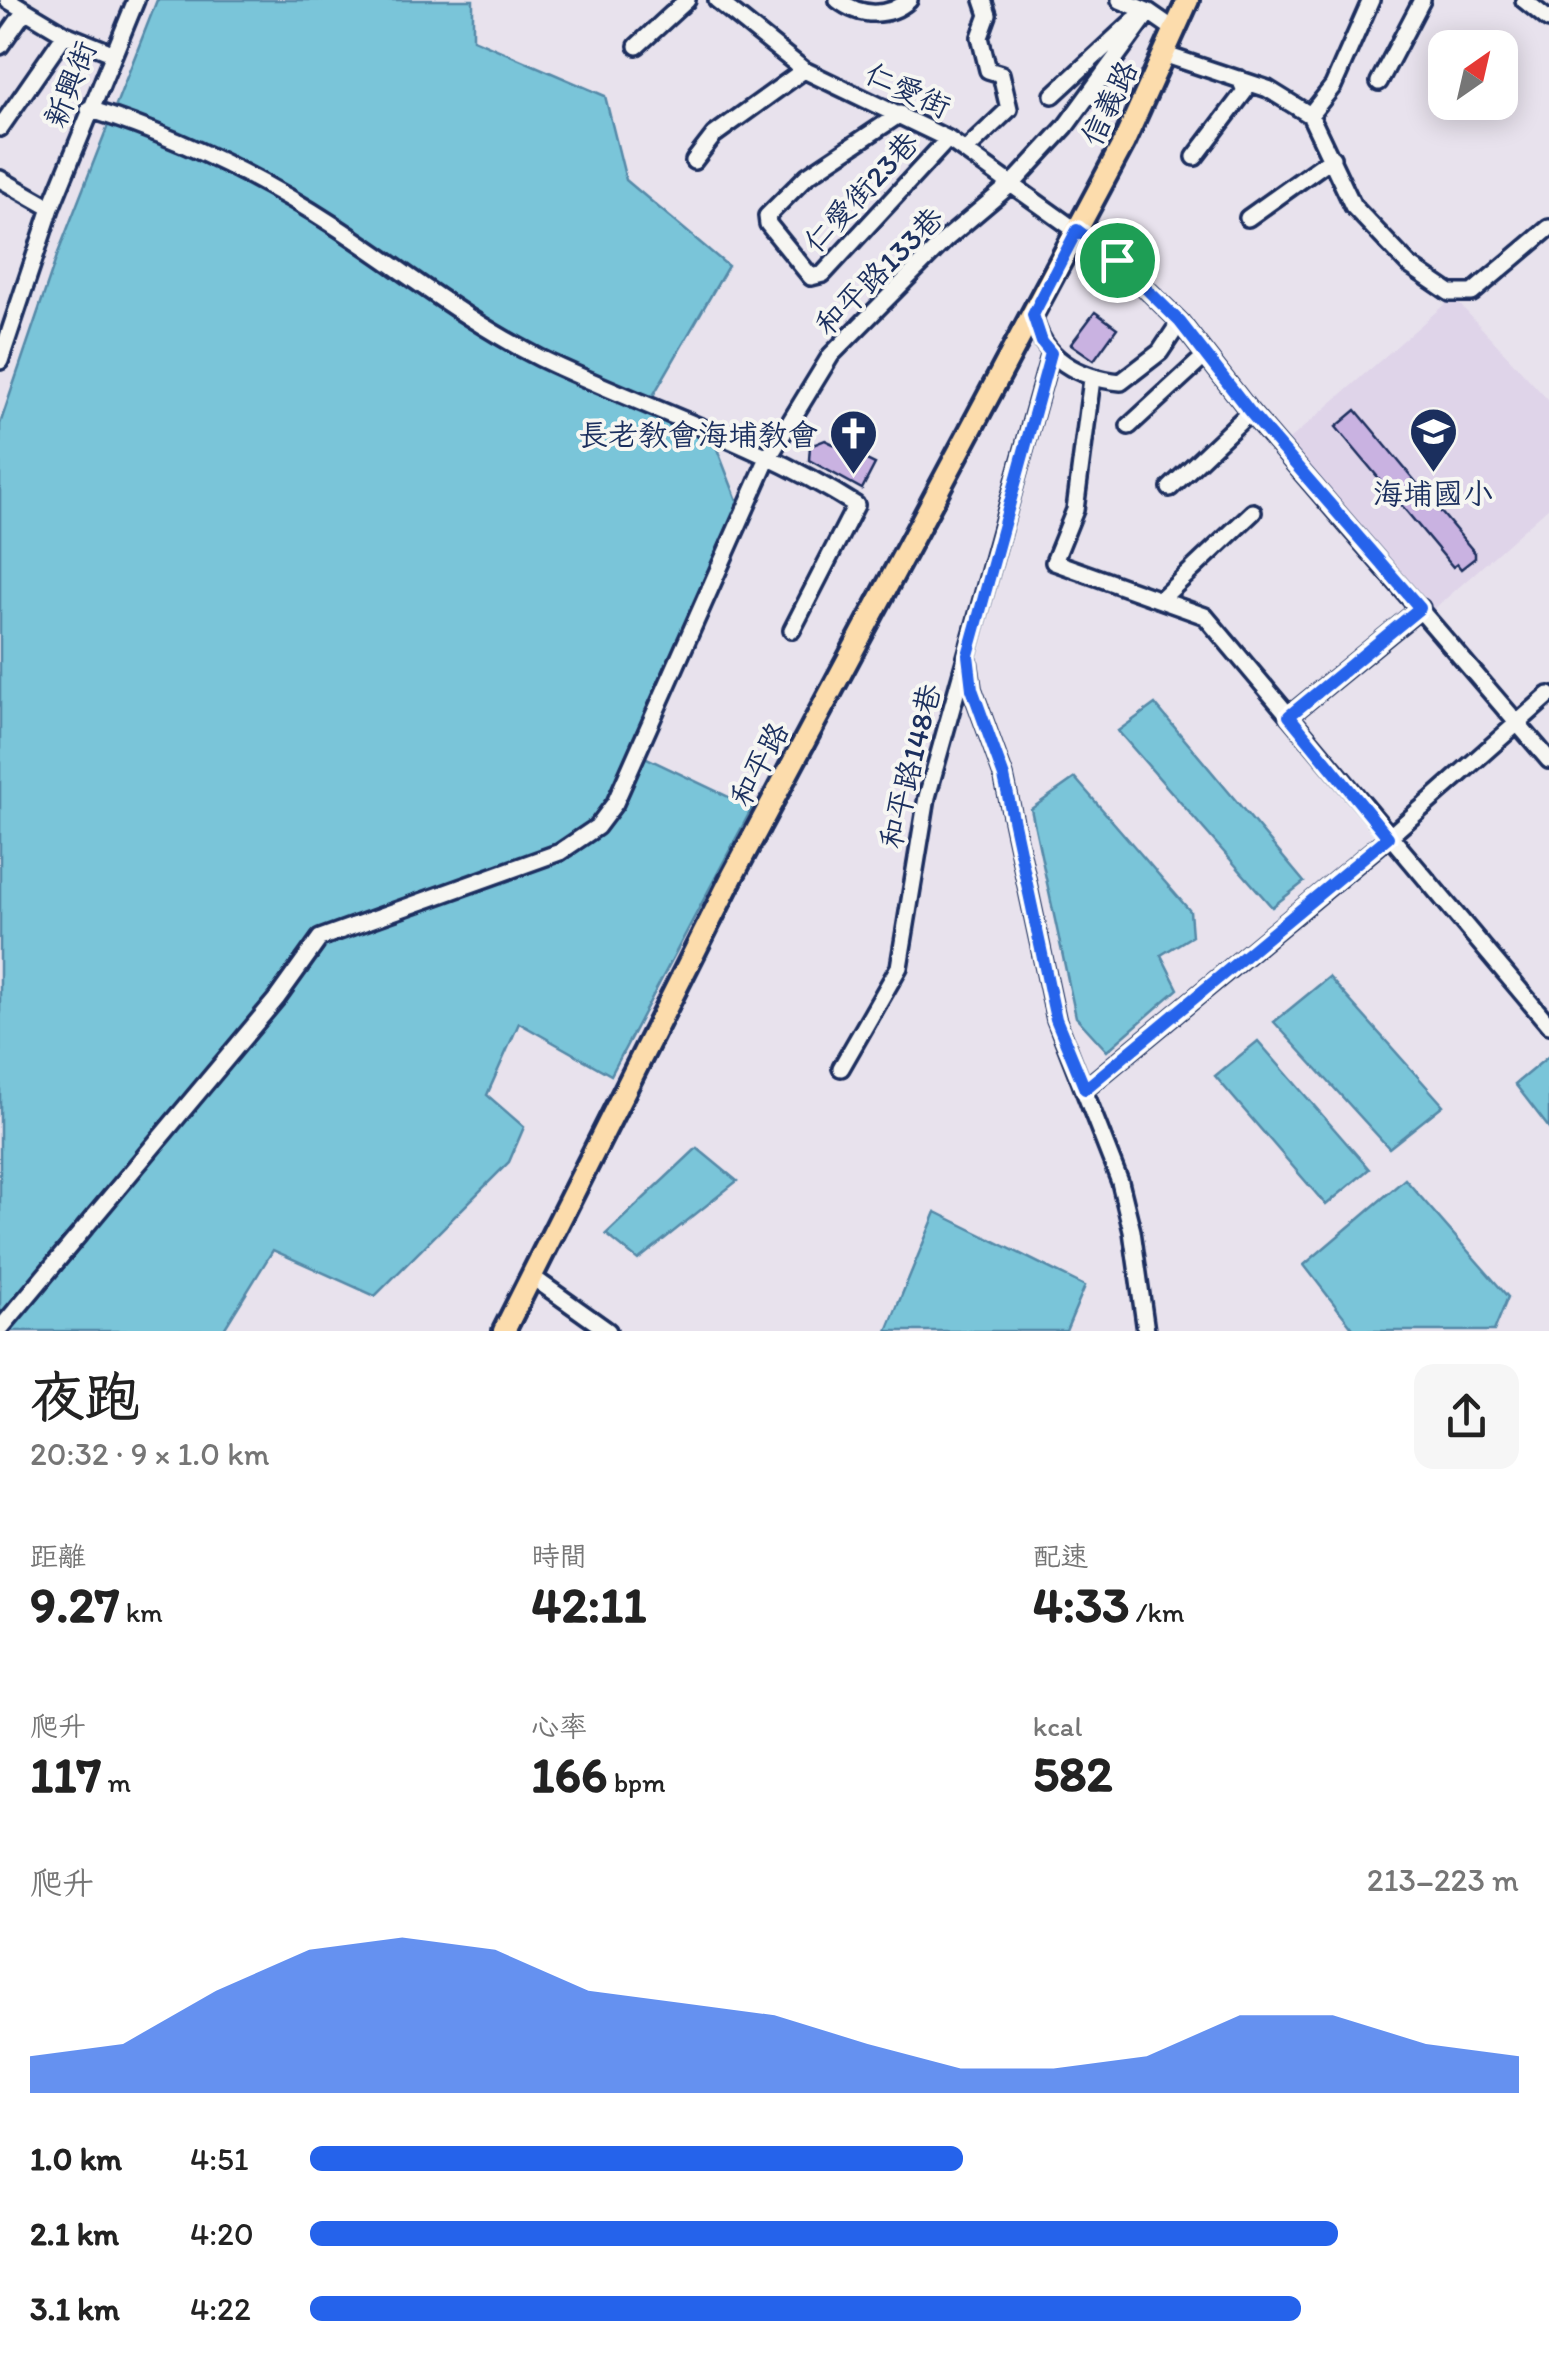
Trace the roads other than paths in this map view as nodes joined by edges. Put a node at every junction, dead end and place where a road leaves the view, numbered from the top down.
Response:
1 (8, 0) edge
2 (136, 0) edge
3 (687, 0) edge
4 (717, 0) edge
5 (838, 0) edge
6 (909, 0) edge
7 (984, 0) edge
8 (1120, 0) edge
9 (1188, 0) edge
10 (1370, 0) edge
11 (1422, 0) edge
12 (1524, 0) edge
13 (1145, 10) junction
14 (24, 12) junction
15 (1549, 20) edge
16 (1175, 30) junction
17 (66, 34) junction
18 (0, 46) edge
19 (637, 46) dead end
20 (112, 53) junction
21 (1166, 55) junction
22 (804, 70) junction
23 (1240, 79) junction
24 (1379, 82) dead end
25 (1053, 94) dead end
26 (89, 109) junction
27 (900, 114) junction
28 (1310, 115) junction
29 (0, 128) edge
30 (948, 139) junction
31 (966, 150) junction
32 (1196, 157) dead end
33 (1332, 158) junction
34 (694, 161) dead end
35 (0, 178) edge
36 (1012, 184) junction
37 (50, 208) junction
38 (1248, 218) dead end
39 (1549, 228) edge
40 (1077, 230) junction
41 (1033, 315) junction
42 (1180, 322) junction
43 (1051, 353) junction
44 (1204, 356) junction
45 (0, 361) edge
46 (1092, 379) junction
47 (1250, 412) junction
48 (1129, 426) dead end
49 (767, 460) junction
50 (1170, 488) dead end
51 (1253, 512) dead end
52 (1162, 598) junction
53 (1420, 608) junction
54 (792, 630) dead end
55 (968, 655) junction
56 (1549, 694) edge
57 (1289, 716) junction
58 (1518, 721) junction
59 (1549, 760) edge
60 (1388, 837) junction
61 (1549, 1024) edge
62 (841, 1068) dead end
63 (1085, 1089) junction
64 (531, 1276) junction
65 (0, 1329) edge
66 (504, 1331) edge
67 (608, 1331) edge
68 (1146, 1331) edge

1 - 14 street
2 - 20 street, 新興街
3 - 19 street
4 - 22 street, 仁愛街
5 - 6 street
7 - 31 street
8 - 13 street
9 - 16 main road, 信義路
10 - 28 street
11 - 24 street
12 - 15 street
13 - 16 street
13 - 25 street
13 - 36 street, 和平路133巷
14 - 17 street
14 - 18 street
16 - 21 main road, 信義路
17 - 20 street
17 - 29 street
20 - 26 street, 新興街
21 - 23 street
21 - 40 main road, 信義路
22 - 27 street, 仁愛街
22 - 34 street
23 - 28 street
23 - 32 street
26 - 37 street, 新興街
26 - 49 street
27 - 30 street, 仁愛街
27 - 30 street, 仁愛街23巷
28 - 33 street
30 - 31 street, 仁愛街
31 - 36 street, 仁愛街
33 - 38 street
33 - 39 street
35 - 37 street
36 - 40 street, 仁愛街
36 - 49 street, 和平路133巷
37 - 45 street, 新興街
40 - 41 main road, 和平路
40 - 42 street, 仁愛街
41 - 43 street
41 - 64 main road, 和平路
42 - 44 street, 仁愛街
42 - 46 street
43 - 46 street
43 - 55 street, 和平路148巷
44 - 47 street, 仁愛街
44 - 48 street
46 - 52 street
47 - 50 street
47 - 53 street, 仁愛街
49 - 54 street
49 - 65 street, 和平路133巷
51 - 52 street
52 - 57 street
53 - 57 street
53 - 58 street, 仁愛街
55 - 62 street, 和平路148巷
55 - 63 street
56 - 58 street
57 - 60 street
58 - 59 street, 仁愛街
58 - 60 street
60 - 61 street
60 - 63 street
63 - 68 street
64 - 66 main road, 和平路
64 - 67 street

